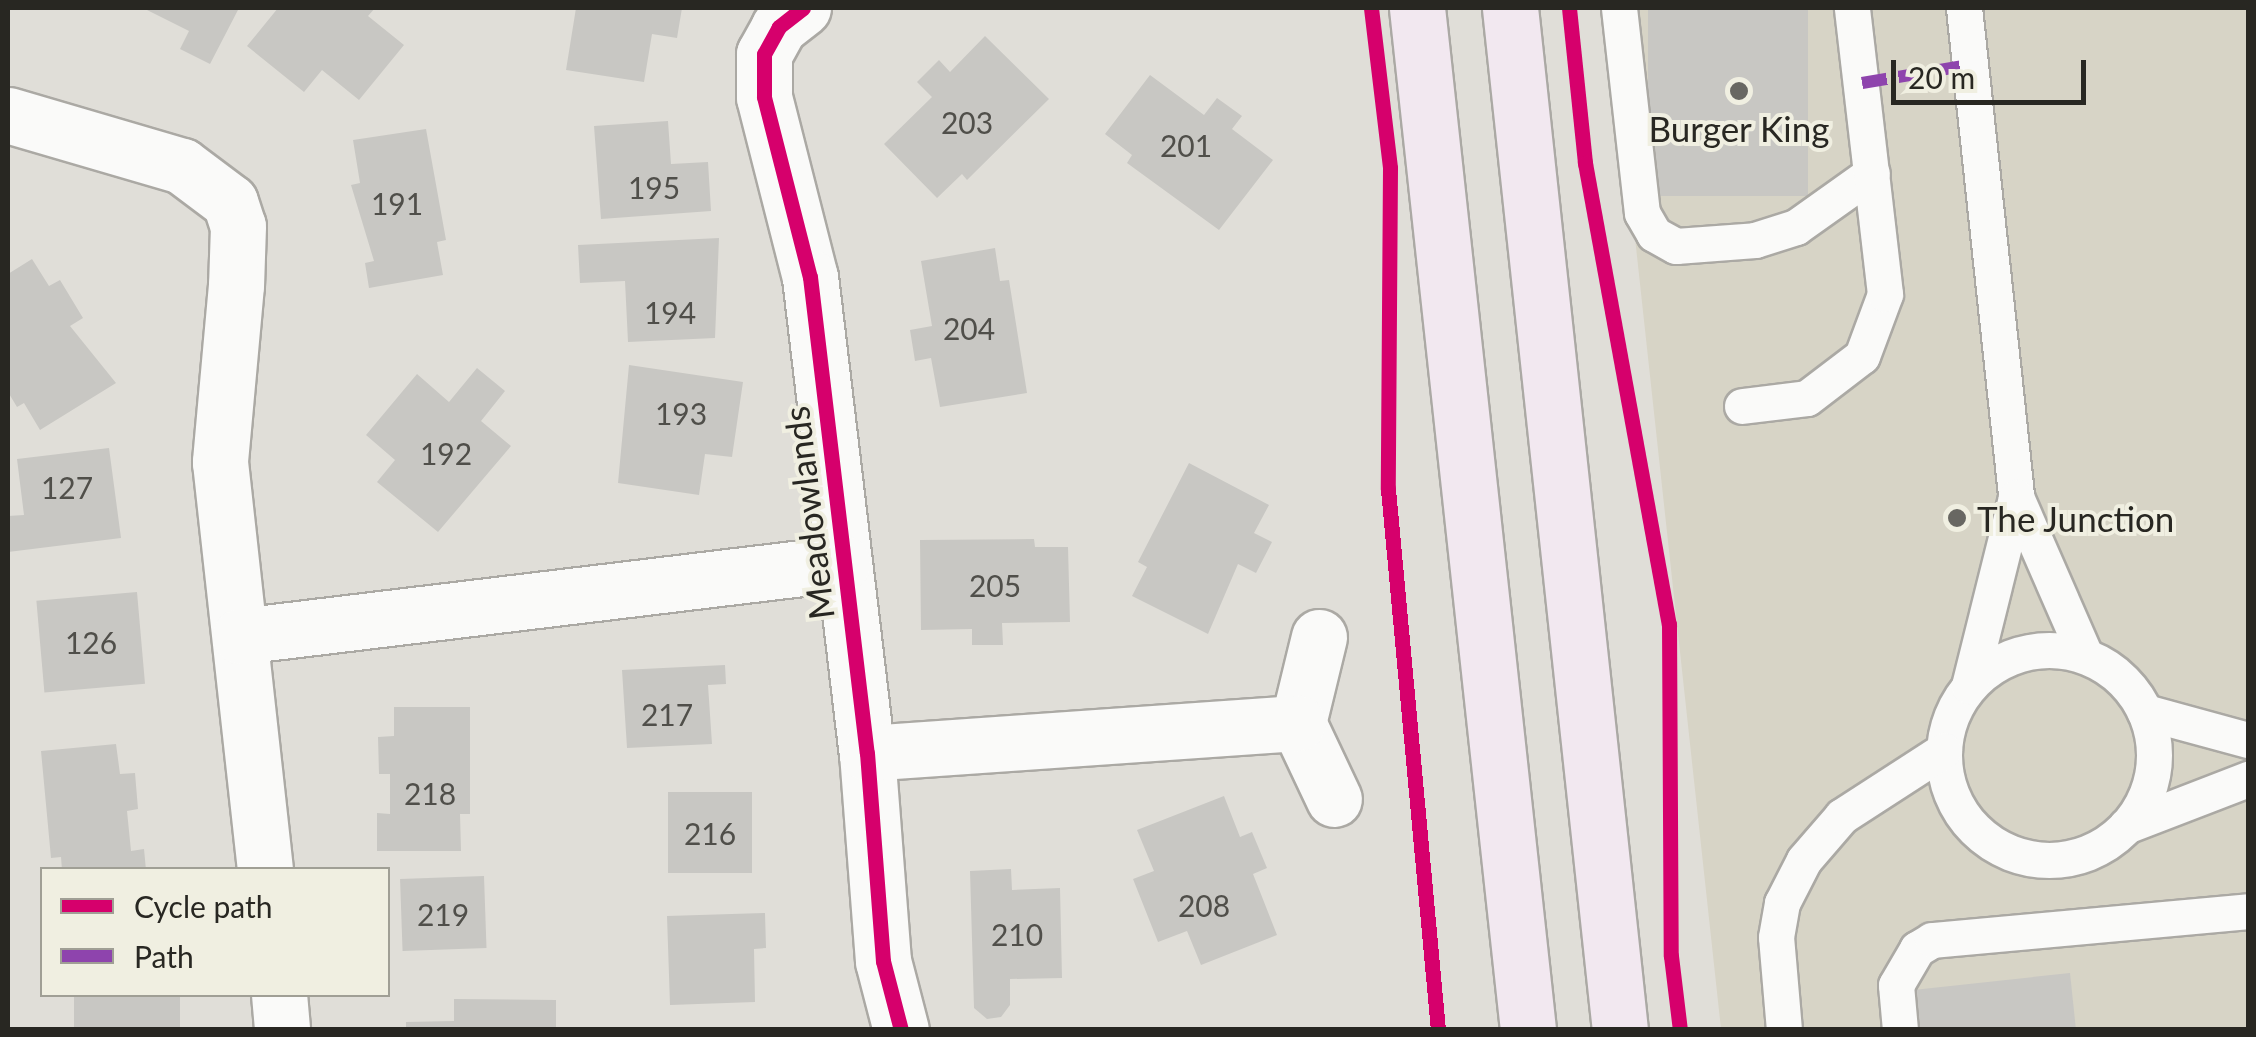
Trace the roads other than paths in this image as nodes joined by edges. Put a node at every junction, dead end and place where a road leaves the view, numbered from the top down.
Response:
1 (802, 8) edge
2 (1417, 8) edge
3 (1510, 8) edge
4 (1619, 8) edge
5 (1852, 8) edge
6 (1964, 8) edge
7 (8, 115) edge
8 (1872, 172) junction
9 (1742, 406) dead end
10 (2016, 497) junction
11 (844, 562) junction
12 (240, 636) junction
13 (1320, 638) dead end
14 (2084, 655) junction
15 (1969, 686) junction
16 (2145, 712) junction
17 (1298, 723) junction
18 (2248, 740) edge
19 (1944, 750) junction
20 (867, 753) junction
21 (2248, 779) edge
22 (1334, 799) dead end
23 (2126, 826) junction
24 (265, 867) edge
25 (2248, 912) edge
26 (279, 997) edge
27 (282, 1030) edge
28 (901, 1030) edge
29 (1528, 1030) edge
30 (1620, 1030) edge
31 (1784, 1030) edge
32 (1900, 1030) edge

1 - 11 street, Meadowlands
2 - 29 highway
3 - 30 highway
4 - 8 lane
5 - 8 lane
6 - 10 lane
7 - 12 street
8 - 9 lane
10 - 14 lane
10 - 15 lane
11 - 12 street, Meadowlands
11 - 20 street, Meadowlands
12 - 24 street
13 - 17 street
14 - 15 lane
14 - 16 lane
15 - 19 lane
16 - 18 lane
16 - 23 lane
17 - 20 street
17 - 22 street
19 - 23 lane
19 - 31 lane
20 - 28 street, Meadowlands
21 - 23 lane
25 - 32 lane
26 - 27 street

